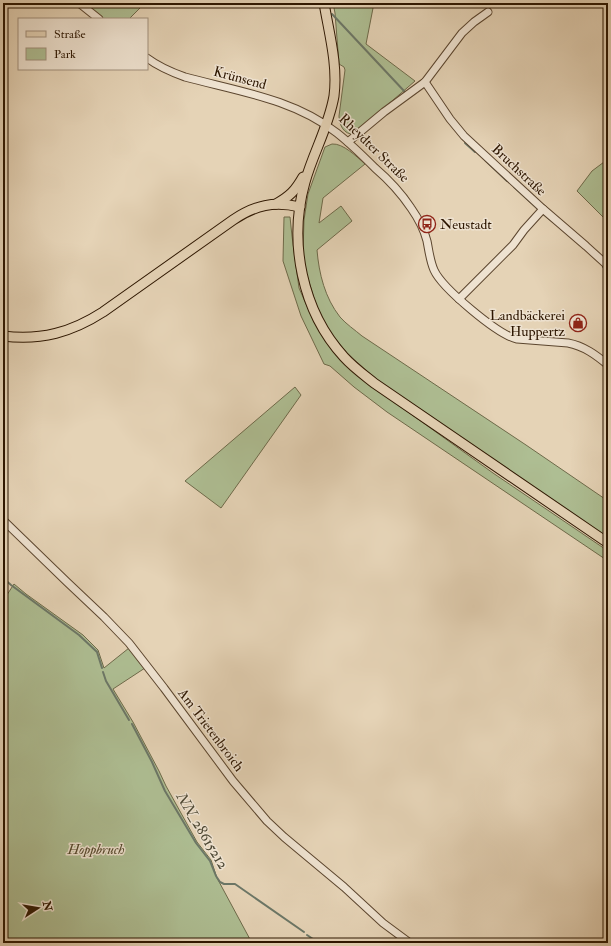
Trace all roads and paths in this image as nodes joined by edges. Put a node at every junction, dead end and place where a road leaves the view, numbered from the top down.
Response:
1 (79, 3) edge
2 (324, 3) edge
3 (488, 12) dead end
4 (98, 18) edge
5 (148, 59) edge
6 (425, 82) junction
7 (326, 125) junction
8 (348, 142) junction
9 (311, 164) junction
10 (276, 204) junction
11 (300, 207) junction
12 (542, 210) junction
13 (608, 266) edge
14 (459, 299) junction
15 (3, 336) edge
16 (608, 365) edge
17 (3, 520) edge
18 (608, 543) edge
19 (410, 943) edge

1 - 4 street
2 - 7 main road, Rheydter Straße
3 - 6 street
5 - 7 street, Krünsend
6 - 8 street
6 - 12 street, Bruchstraße
7 - 8 street, Rheydter Straße
7 - 9 main road
8 - 14 street, Rheydter Straße
9 - 10 main road
9 - 11 main road
10 - 11 main road
10 - 15 main road
11 - 18 main road
12 - 13 street, Bruchstraße
12 - 14 street
14 - 16 street, Rheydter Straße
17 - 19 street, Am Trietenbroich

